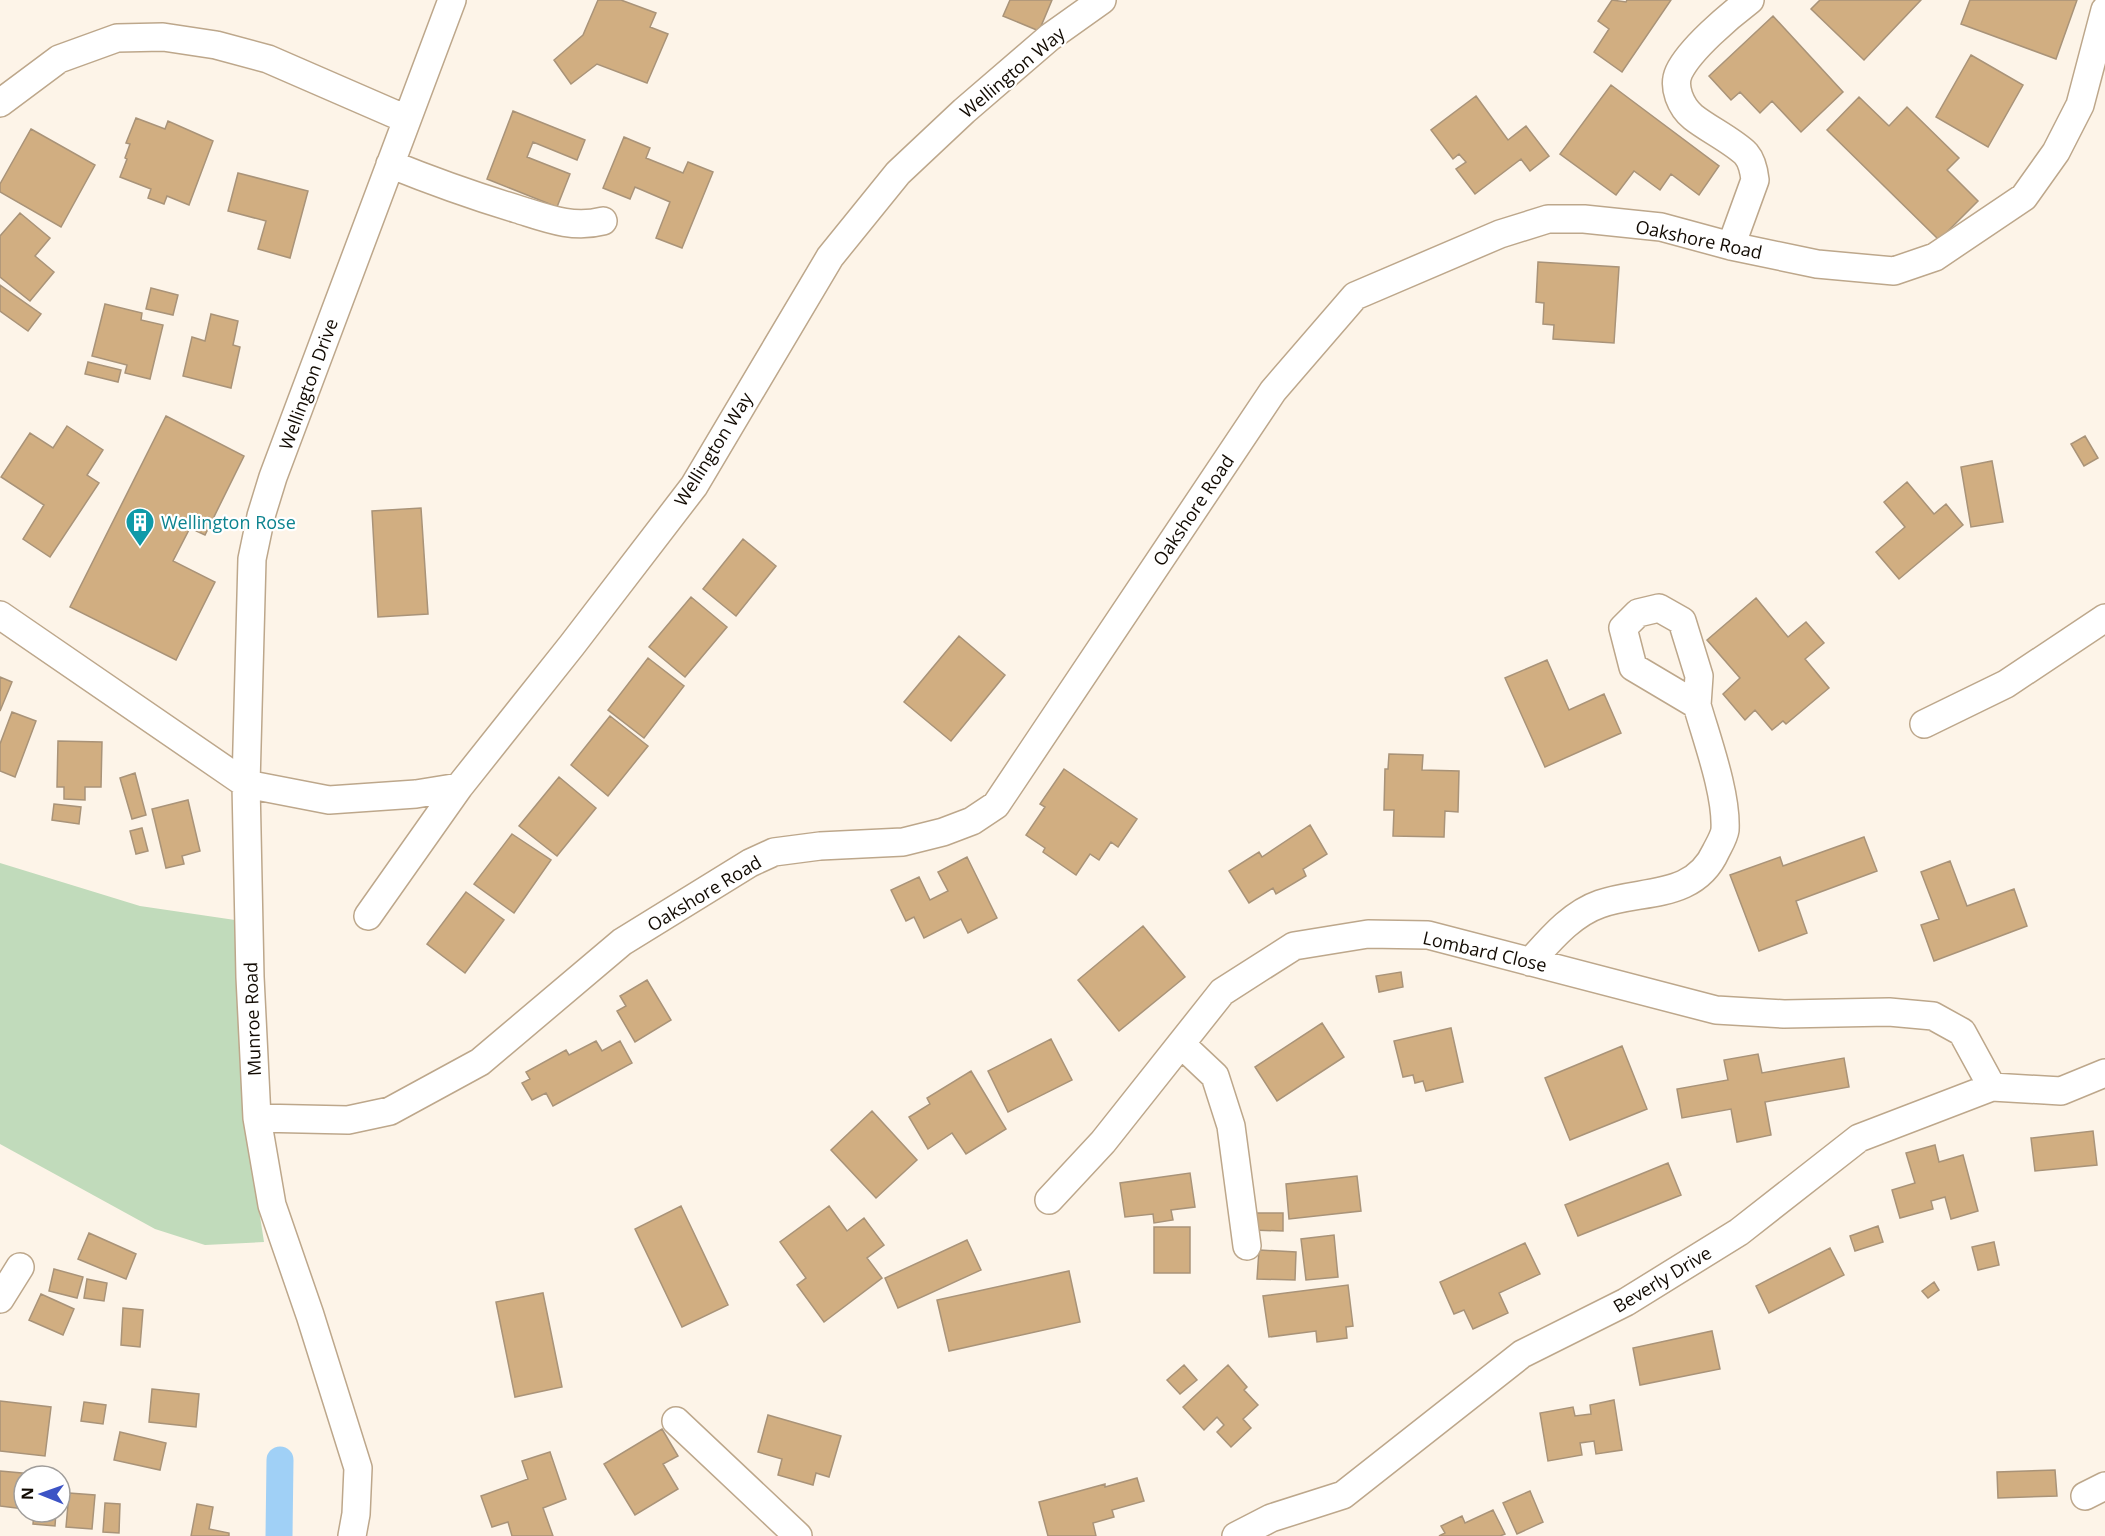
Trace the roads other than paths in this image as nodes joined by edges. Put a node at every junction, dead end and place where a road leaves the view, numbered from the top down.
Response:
1 (452, 0) edge
2 (1102, 0) edge
3 (1750, 0) edge
4 (2105, 10) edge
5 (0, 103) edge
6 (406, 120) junction
7 (390, 164) junction
8 (603, 221) dead end
9 (1731, 246) junction
10 (0, 615) edge
11 (2105, 618) edge
12 (1697, 705) dead end
13 (1924, 724) dead end
14 (246, 784) junction
15 (459, 787) junction
16 (368, 916) dead end
17 (1530, 962) junction
18 (1181, 1044) junction
19 (2105, 1073) edge
20 (1992, 1087) junction
21 (257, 1118) junction
22 (1048, 1200) dead end
23 (1247, 1246) dead end
24 (20, 1267) dead end
25 (0, 1299) edge
26 (676, 1420) dead end
27 (352, 1536) edge
28 (798, 1536) edge
29 (1236, 1536) edge

1 - 6 street, Wellington Drive
2 - 15 street, Wellington Way
3 - 9 street
4 - 9 street, Oakshore Road
5 - 6 street
6 - 7 street, Wellington Drive
7 - 8 street
7 - 14 street, Wellington Drive
9 - 21 street, Oakshore Road
10 - 14 street
11 - 13 street
12 - 17 street
14 - 15 street
14 - 21 street, Munroe Road
15 - 16 street, Wellington Way
17 - 18 street, Lombard Close
17 - 20 street, Lombard Close
18 - 22 street, Lombard Close
18 - 23 street
19 - 20 street, Beverly Drive
20 - 29 street, Beverly Drive
21 - 27 street, Munroe Road
24 - 25 street
26 - 28 street

